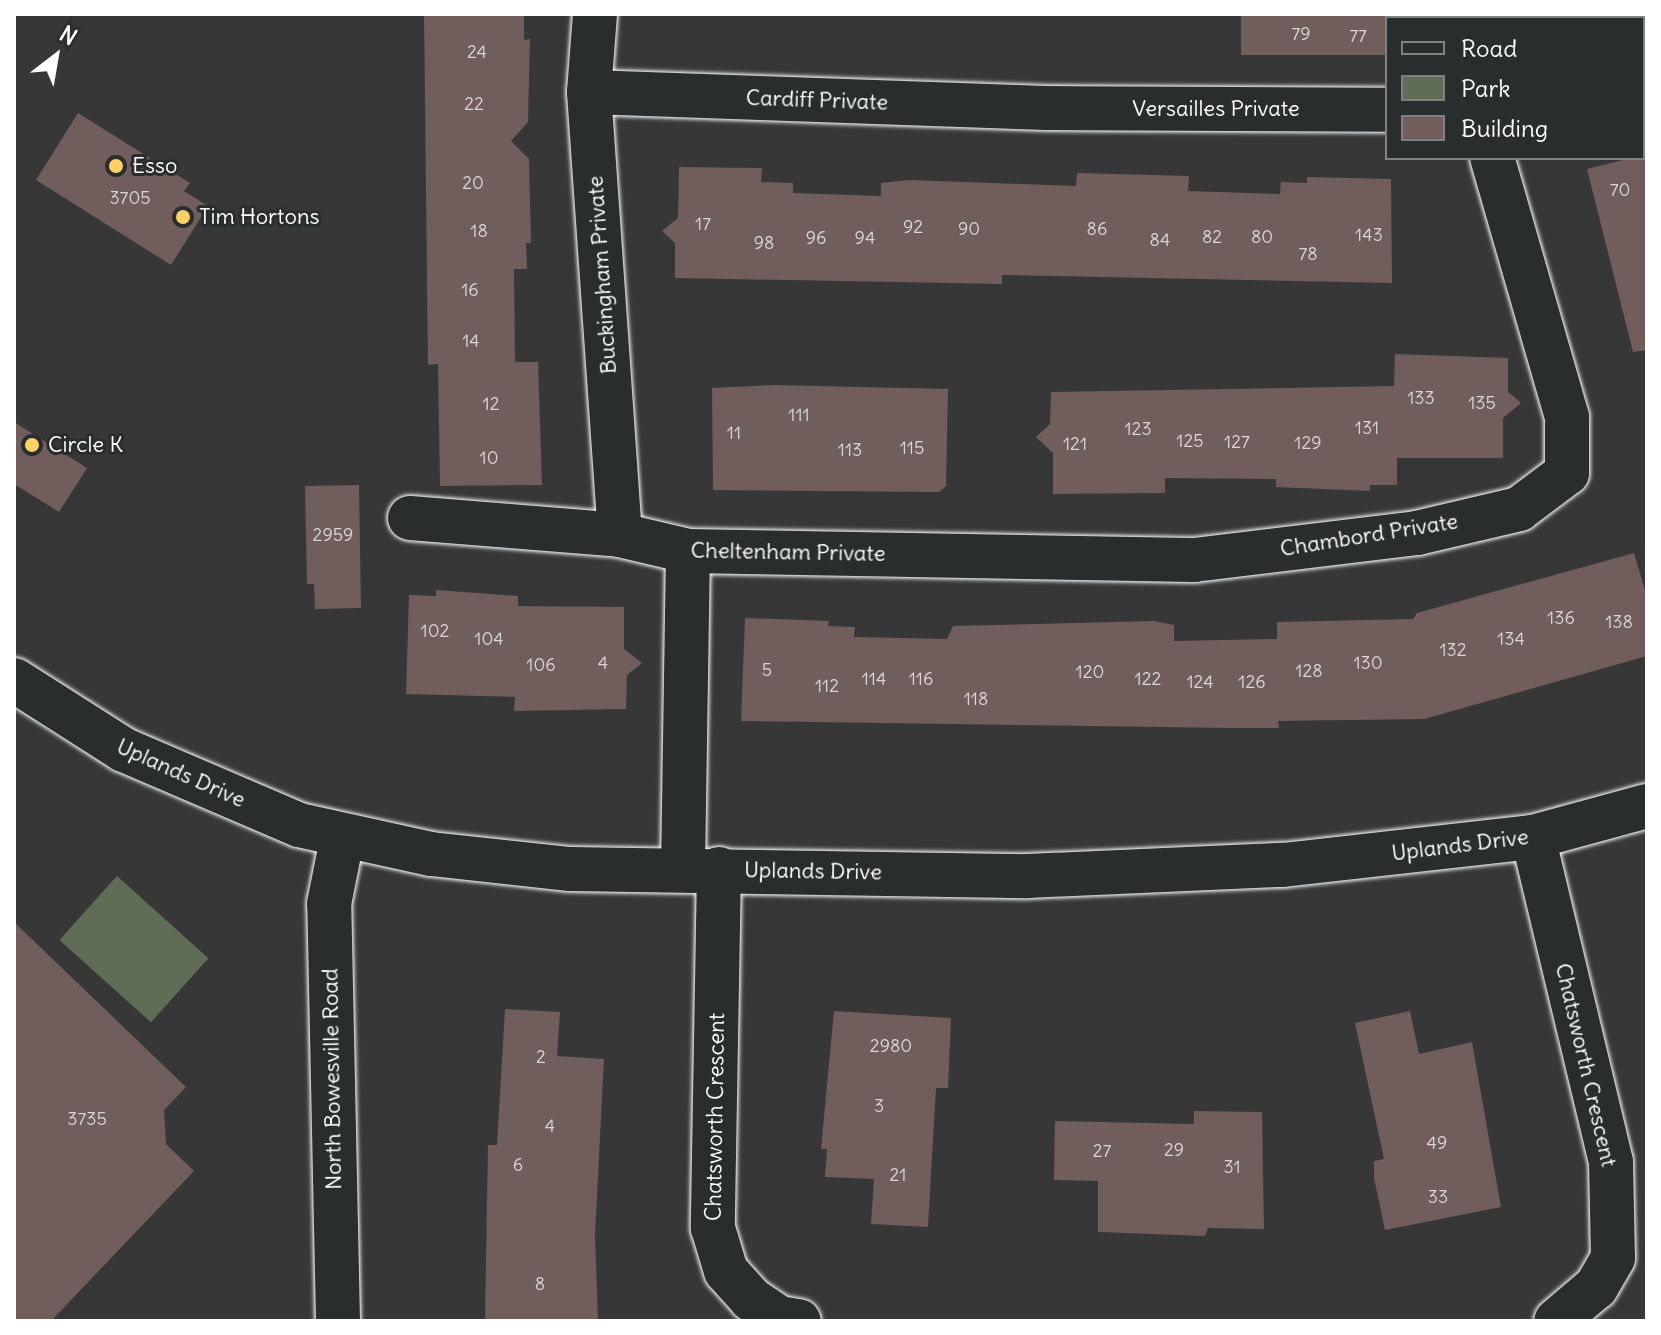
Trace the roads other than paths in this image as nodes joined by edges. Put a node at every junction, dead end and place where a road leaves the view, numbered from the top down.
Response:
1 (595, 14) edge
2 (589, 92) junction
3 (1046, 108) joint
4 (1385, 110) edge
5 (1493, 160) edge
6 (410, 518) dead end
7 (620, 535) junction
8 (688, 551) junction
9 (1025, 557) joint
10 (14, 680) edge
11 (1647, 806) edge
12 (1533, 837) junction
13 (342, 839) junction
14 (701, 869) junction
15 (338, 1321) edge
16 (799, 1321) edge
17 (1556, 1321) edge

1 - 2 street, Buckingham Private
2 - 3 street, Cardiff Private
2 - 7 street, Buckingham Private
3 - 4 street, Versailles Private
5 - 9 street, Chambord Private
6 - 7 street, Cheltenham Private
7 - 8 street, Cheltenham Private
8 - 9 street, Cheltenham Private
8 - 14 street
10 - 13 street, Uplands Drive
11 - 12 street, Uplands Drive
12 - 14 street, Uplands Drive
12 - 17 street, Chatsworth Crescent
13 - 14 street, Uplands Drive
13 - 15 street, North Bowesville Road
14 - 16 street, Chatsworth Crescent

